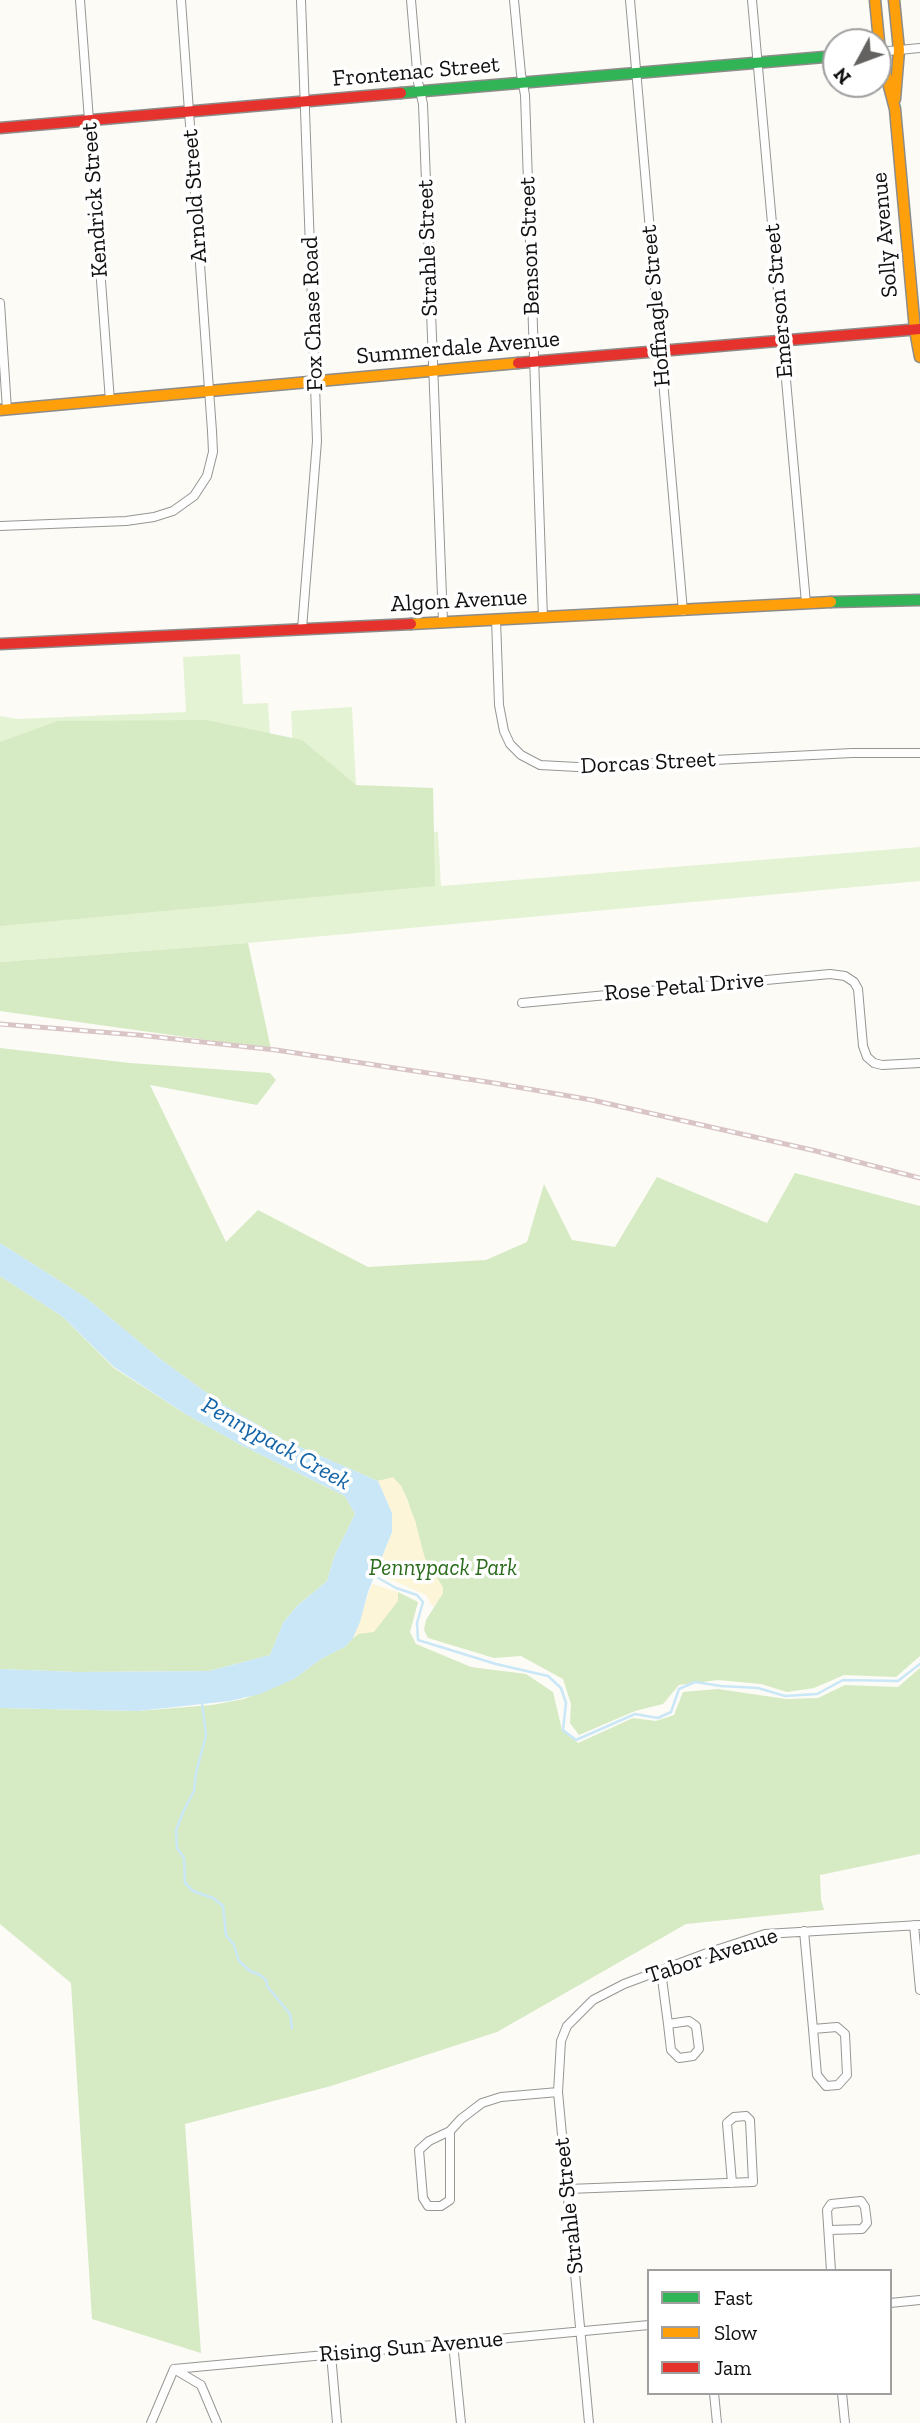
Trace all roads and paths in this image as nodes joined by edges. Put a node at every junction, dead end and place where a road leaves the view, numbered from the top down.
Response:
1 (80, 0) edge
2 (181, 0) edge
3 (301, 0) edge
4 (411, 0) edge
5 (514, 0) edge
6 (629, 0) edge
7 (752, 0) edge
8 (876, 0) edge
9 (894, 0) edge
10 (878, 28) edge
11 (920, 48) edge
12 (899, 50) junction
13 (892, 51) edge
14 (822, 57) edge
15 (757, 63) junction
16 (636, 74) junction
17 (523, 84) junction
18 (421, 93) junction
19 (892, 98) edge
20 (304, 104) junction
21 (895, 109) junction
22 (189, 113) junction
23 (89, 121) junction
24 (0, 128) edge
25 (0, 303) edge
26 (917, 330) edge
27 (783, 339) junction
28 (661, 352) junction
29 (920, 357) edge
30 (534, 363) junction
31 (432, 372) junction
32 (316, 383) junction
33 (209, 391) junction
34 (110, 401) junction
35 (4, 410) edge
36 (0, 526) edge
37 (920, 600) edge
38 (806, 603) junction
39 (683, 611) junction
40 (542, 618) junction
41 (496, 619) junction
42 (443, 622) junction
43 (302, 628) junction
44 (0, 645) edge
45 (920, 753) edge
46 (522, 1003) dead end
47 (920, 1063) edge
48 (917, 1925) edge
49 (804, 1930) junction
50 (661, 1972) junction
51 (920, 1990) edge
52 (593, 2000) joint
53 (668, 2024) junction
54 (813, 2029) junction
55 (558, 2092) junction
56 (450, 2131) junction
57 (732, 2183) junction
58 (568, 2189) junction
59 (829, 2230) junction
60 (831, 2269) edge
61 (920, 2300) edge
62 (892, 2303) edge
63 (647, 2325) edge
64 (581, 2330) junction
65 (453, 2343) junction
66 (331, 2354) junction
67 (174, 2369) junction
68 (714, 2395) edge
69 (842, 2395) edge
70 (151, 2423) edge
71 (217, 2423) edge
72 (337, 2423) edge
73 (461, 2423) edge
74 (589, 2423) edge
75 (717, 2423) edge
76 (845, 2423) edge

1 - 23 street, Kendrick Street
2 - 22 street, Arnold Street
3 - 20 street, Fox Chase Road
4 - 18 street, Strahle Street
5 - 17 street, Benson Street
6 - 16 street, Hoffnagle Street
7 - 15 street, Emerson Street
8 - 10 street, Solly Avenue
9 - 12 street, Solly Avenue
11 - 12 street
12 - 13 street
12 - 21 street, Solly Avenue
14 - 15 street, Frontenac Street
15 - 16 street, Frontenac Street
15 - 27 street, Emerson Street
16 - 17 street, Frontenac Street
16 - 28 street, Hoffnagle Street
17 - 18 street, Frontenac Street
17 - 30 street, Benson Street
18 - 20 street, Frontenac Street
18 - 31 street, Strahle Street
19 - 21 street, Solly Avenue
20 - 22 street, Frontenac Street
20 - 32 street, Fox Chase Road
21 - 26 street, Solly Avenue
22 - 23 street, Frontenac Street
22 - 33 street, Arnold Street
23 - 24 street, Frontenac Street
23 - 34 street, Kendrick Street
25 - 35 street
26 - 27 street, Summerdale Avenue
26 - 29 street, Solly Avenue
27 - 28 street, Summerdale Avenue
27 - 38 street, Emerson Street
28 - 30 street, Summerdale Avenue
28 - 39 street, Hoffnagle Street
30 - 31 street, Summerdale Avenue
30 - 40 street, Benson Street
31 - 32 street, Summerdale Avenue
31 - 42 street, Strahle Street
32 - 33 street, Summerdale Avenue
32 - 43 street, Fox Chase Road
33 - 34 street, Summerdale Avenue
33 - 36 street, Arnold Street
34 - 35 street, Summerdale Avenue
37 - 38 street, Algon Avenue
38 - 39 street, Algon Avenue
39 - 40 street, Algon Avenue
40 - 41 street, Algon Avenue
41 - 42 street, Algon Avenue
41 - 45 street, Dorcas Street
42 - 43 street, Algon Avenue
43 - 44 street, Algon Avenue
46 - 47 street, Rose Petal Drive
48 - 49 street, Tabor Avenue
48 - 51 street
49 - 50 street, Tabor Avenue
49 - 54 street
50 - 52 street, Tabor Avenue
50 - 53 street
52 - 55 street, Strahle Street
53 - 53 street
54 - 54 street
55 - 56 street
55 - 58 street, Strahle Street
56 - 56 street
57 - 57 street
57 - 58 street
58 - 64 street, Strahle Street
59 - 59 street
59 - 60 street
61 - 62 street
63 - 64 street, Rising Sun Avenue
64 - 65 street, Rising Sun Avenue
64 - 74 street, Strahle Street
65 - 66 street, Rising Sun Avenue
65 - 73 street
66 - 67 street, Rising Sun Avenue
66 - 72 street
67 - 70 street
67 - 71 street
68 - 75 street
69 - 76 street

